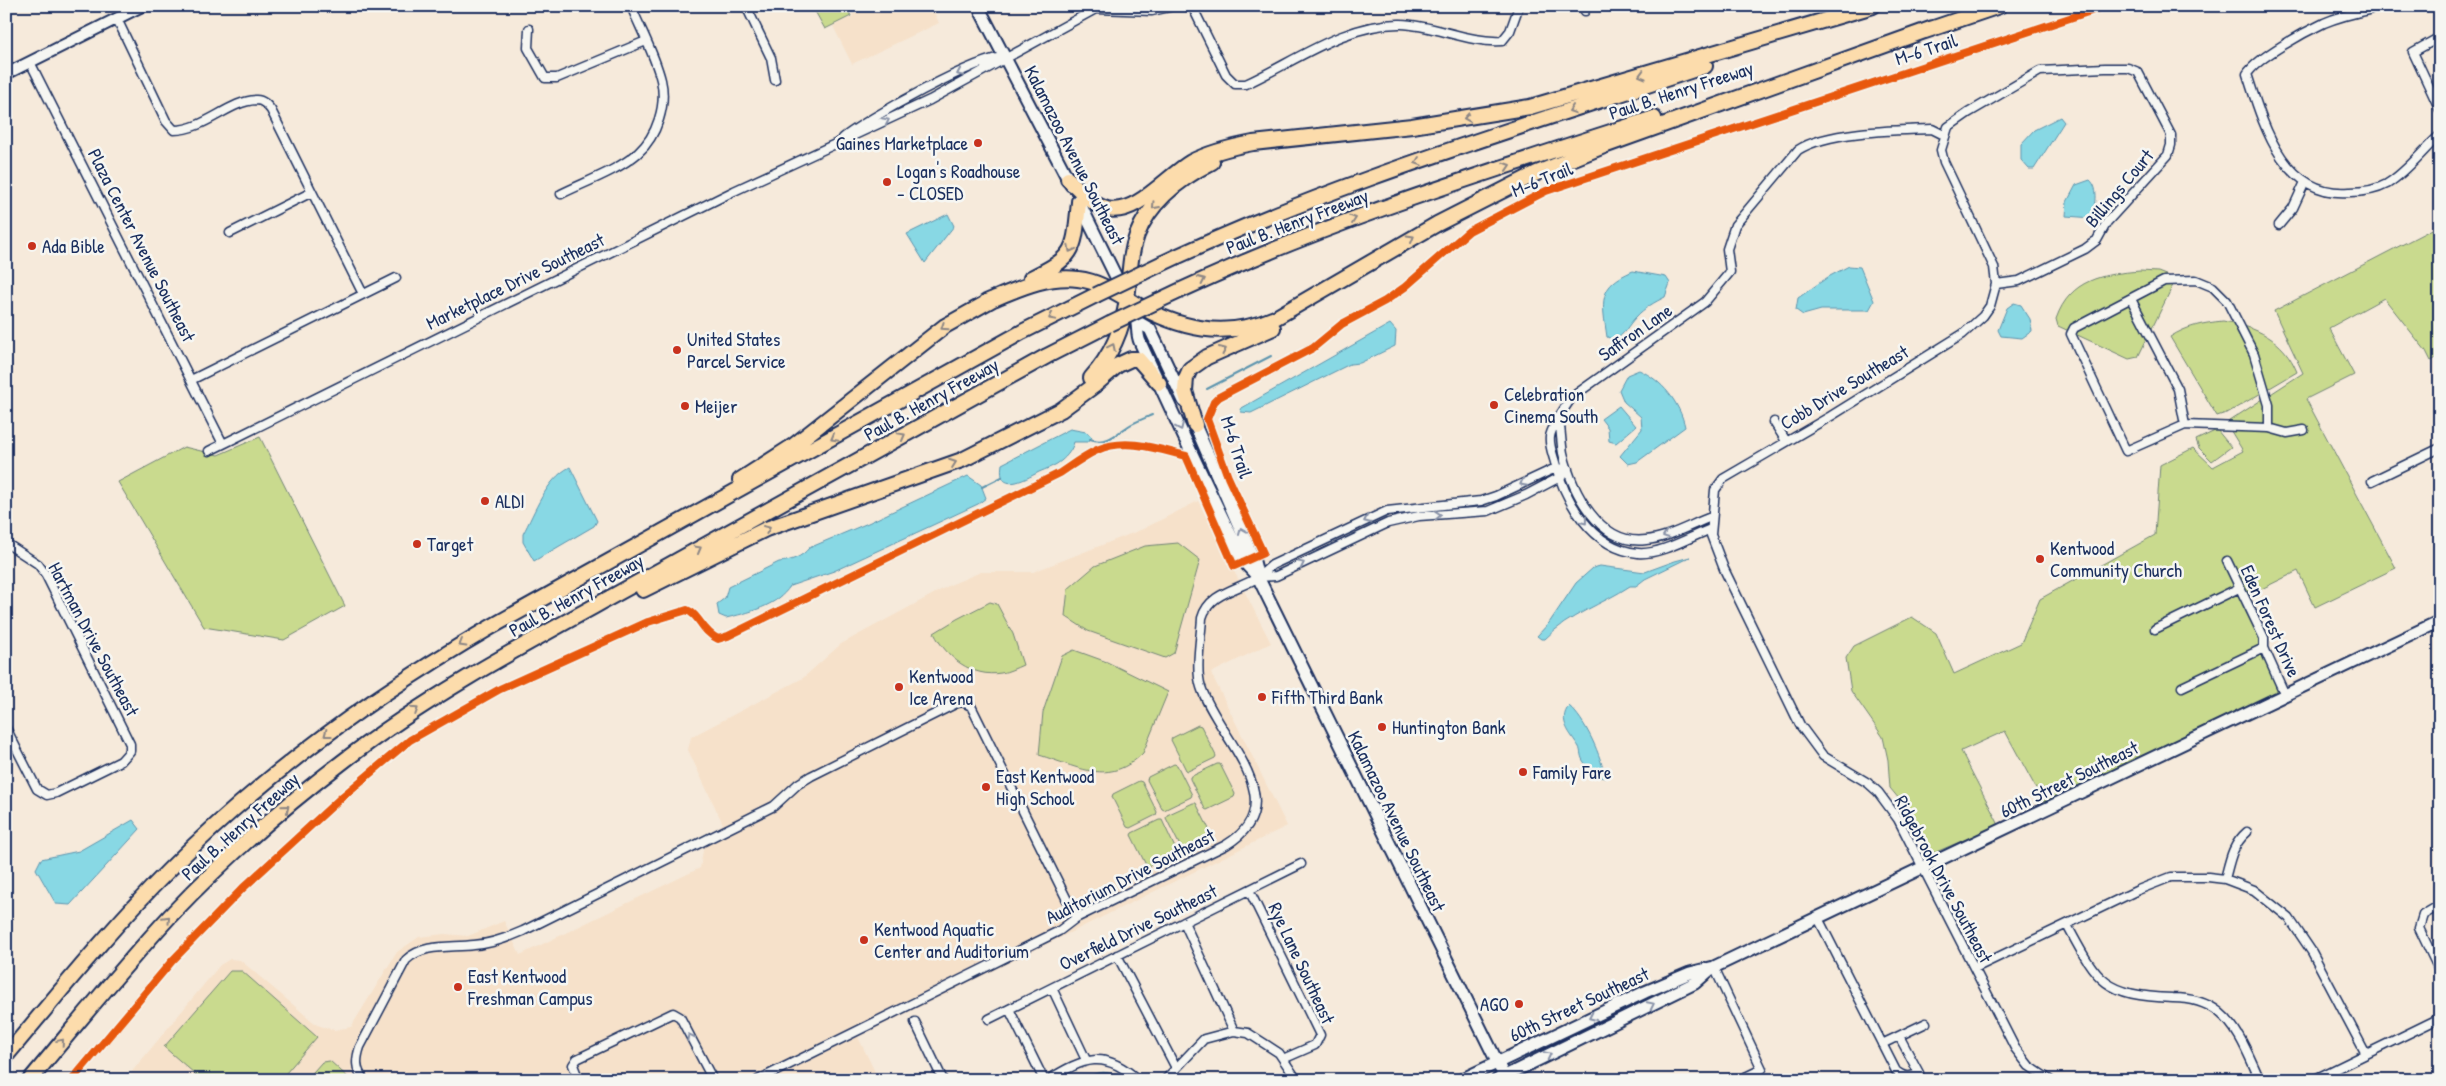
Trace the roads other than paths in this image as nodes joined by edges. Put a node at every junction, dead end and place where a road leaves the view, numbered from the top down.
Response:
1 (142, 6) edge
2 (631, 6) edge
3 (746, 6) edge
4 (978, 6) edge
5 (1172, 6) edge
6 (1192, 6) edge
7 (1519, 6) edge
8 (1873, 6) edge
9 (1884, 6) edge
10 (1999, 6) edge
11 (2375, 6) edge
12 (1098, 7) edge
13 (117, 19) junction
14 (1933, 28) junction
15 (529, 29) dead end
16 (2440, 37) edge
17 (646, 42) junction
18 (1005, 57) junction
19 (30, 62) junction
20 (6, 74) edge
21 (775, 80) dead end
22 (2440, 110) edge
23 (1944, 135) junction
24 (2440, 135) edge
25 (1308, 138) junction
26 (1068, 179) junction
27 (2304, 182) junction
28 (312, 192) junction
29 (560, 194) dead end
30 (1079, 202) junction
31 (2279, 226) dead end
32 (230, 233) dead end
33 (1369, 264) junction
34 (396, 278) dead end
35 (1996, 284) junction
36 (363, 294) junction
37 (1127, 299) junction
38 (2131, 299) junction
39 (986, 302) junction
40 (1138, 322) junction
41 (191, 380) junction
42 (1159, 383) junction
43 (1559, 419) junction
44 (1774, 422) dead end
45 (1195, 425) junction
46 (2185, 425) junction
47 (1027, 427) junction
48 (2270, 428) junction
49 (2304, 430) dead end
50 (1786, 440) junction
51 (222, 444) junction
52 (2440, 448) edge
53 (209, 451) dead end
54 (1556, 468) junction
55 (1568, 469) junction
56 (1560, 478) junction
57 (2372, 481) dead end
58 (1711, 517) junction
59 (1711, 529) junction
60 (6, 543) edge
61 (2226, 561) dead end
62 (1258, 577) junction
63 (2239, 588) junction
64 (2440, 621) edge
65 (492, 627) junction
66 (2155, 629) dead end
67 (2264, 648) junction
68 (503, 657) junction
69 (2182, 687) dead end
70 (2285, 695) junction
71 (6, 728) edge
72 (2247, 832) dead end
73 (1301, 864) dead end
74 (1923, 868) junction
75 (2226, 879) junction
76 (1249, 890) junction
77 (2440, 905) edge
78 (1076, 918) junction
79 (1818, 918) junction
80 (1184, 922) junction
81 (2067, 925) junction
82 (1117, 956) junction
83 (1714, 967) junction
84 (1975, 968) junction
85 (2440, 972) edge
86 (1052, 988) junction
87 (1613, 1007) junction
88 (1009, 1009) junction
89 (2440, 1018) edge
90 (989, 1019) dead end
91 (915, 1022) dead end
92 (1926, 1023) dead end
93 (1607, 1026) junction
94 (1234, 1032) junction
95 (1899, 1036) junction
96 (1882, 1044) junction
97 (2366, 1054) junction
98 (6, 1056) edge
99 (1283, 1059) junction
100 (1086, 1060) junction
101 (1497, 1062) junction
102 (1176, 1068) junction
103 (1502, 1079) edge
104 (30, 1080) edge
105 (364, 1080) edge
106 (579, 1080) edge
107 (713, 1080) edge
108 (758, 1080) edge
109 (943, 1080) edge
110 (1046, 1080) edge
111 (1138, 1080) edge
112 (1164, 1080) edge
113 (1297, 1080) edge
114 (1461, 1080) edge
115 (1739, 1080) edge
116 (2050, 1080) edge
117 (2260, 1080) edge
118 (2313, 1080) edge

1 - 13 street
2 - 17 street
3 - 21 street
4 - 18 main road, Kalamazoo Avenue Southeast
5 - 12 street
6 - 7 street
8 -> 25 highway
9 -> 65 highway, Paul B. Henry Freeway, bridge
10 - 14 highway, Paul B. Henry Freeway
11 - 27 street
12 - 18 street, Marketplace Drive Southeast
13 - 19 street
13 - 28 street
33 -> 14 highway
68 -> 14 highway, Paul B. Henry Freeway, bridge
15 - 17 street
16 - 22 street
17 - 29 street
18 - 26 main road, Kalamazoo Avenue Southeast
18 - 51 street, Marketplace Drive Southeast
19 - 20 street
19 - 41 street, Plaza Center Avenue Southeast
23 - 35 street
23 - 35 street, Billings Court
23 - 43 street, Saffron Lane
24 - 27 street
25 - 26 highway
25 -> 37 highway
26 - 30 main road, Kalamazoo Avenue Southeast
27 - 31 street
28 - 32 street
28 - 36 street
30 - 37 main road, Kalamazoo Avenue Southeast
30 -> 39 highway
33 - 37 highway
45 -> 33 highway
34 - 36 street
35 - 50 street, Cobb Drive Southeast
36 - 41 street
37 - 39 highway
37 - 40 main road, Kalamazoo Avenue Southeast
47 -> 37 highway
38 - 46 street
38 - 46 street
38 - 48 street
39 -> 65 highway
40 - 42 main road, Kalamazoo Avenue Southeast
40 - 45 main road, Kalamazoo Avenue Southeast
41 - 51 street, Plaza Center Avenue Southeast
42 - 47 highway
42 -> 62 main road, Kalamazoo Avenue Southeast
43 - 54 street, Saffron Lane
43 - 55 street
44 - 50 street
62 -> 45 main road, Kalamazoo Avenue Southeast
46 - 48 street
68 -> 47 highway
48 - 49 street
50 - 58 street, Cobb Drive Southeast
51 - 53 street, Marketplace Drive Southeast
52 - 57 street
54 - 55 street
54 - 56 street, Saffron Lane
54 -> 62 street
55 - 56 street
58 -> 55 street
56 -> 59 street, Saffron Lane
62 -> 56 street
58 - 59 street, Ridgebrook Drive Southeast
59 - 74 street, Ridgebrook Drive Southeast
60 - 71 street, Hartman Drive Southeast
61 - 63 street, Eden Forest Drive
62 - 78 street, Auditorium Drive Southeast
62 - 101 main road, Kalamazoo Avenue Southeast
63 - 66 street
63 - 67 street, Eden Forest Drive
64 - 70 main road, 60th Street Southeast
65 -> 98 highway, Paul B. Henry Freeway
67 - 69 street
67 - 70 street, Eden Forest Drive
104 -> 68 highway, Paul B. Henry Freeway
70 - 74 main road, 60th Street Southeast
72 - 75 street
73 - 76 street, Overfield Drive Southeast
74 - 79 main road, 60th Street Southeast
74 - 84 street, Ridgebrook Drive Southeast
75 - 81 street
75 - 97 street
76 - 80 street, Overfield Drive Southeast
76 - 99 street, Rye Lane Southeast
77 - 85 street
78 - 105 street
78 - 108 street, Auditorium Drive Southeast
79 - 83 main road, 60th Street Southeast
79 - 96 street
80 - 82 street, Overfield Drive Southeast
80 - 94 street
81 - 84 street
81 - 117 street
82 - 86 street, Overfield Drive Southeast
82 - 102 street
83 - 87 main road, 60th Street Southeast
93 -> 83 main road, 60th Street Southeast
83 - 115 street
84 - 116 street, Ridgebrook Drive Southeast
86 - 88 street, Overfield Drive Southeast
86 - 100 street
87 - 93 main road
87 -> 101 main road, 60th Street Southeast
88 - 90 street, Overfield Drive Southeast
88 - 110 street
89 - 97 street
91 - 109 street
92 - 95 street
103 -> 93 main road, 60th Street Southeast
94 - 99 street
94 - 102 street
95 - 96 street
95 - 96 street
97 - 118 street
99 - 113 street
100 - 110 street
100 - 111 street
101 - 103 main road, Kalamazoo Avenue Southeast
101 - 114 main road, 60th Street Southeast
102 - 112 street
107 -> 106 street

